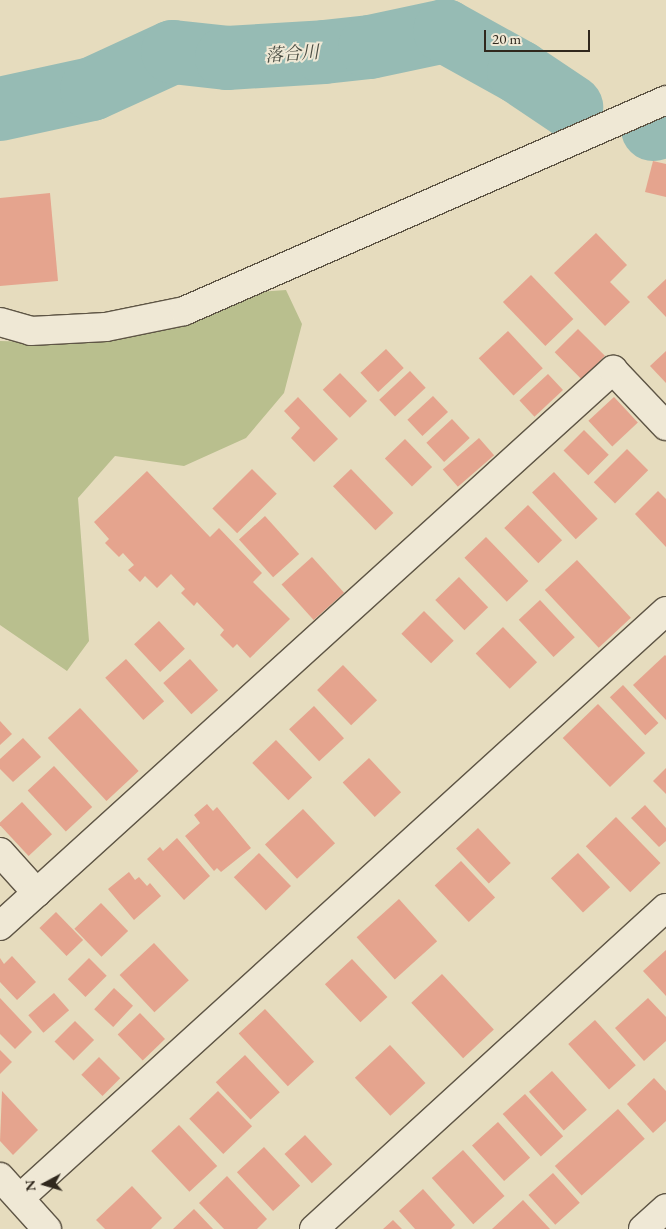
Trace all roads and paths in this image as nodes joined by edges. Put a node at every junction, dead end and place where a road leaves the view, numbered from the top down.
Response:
1 (666, 100) edge
2 (0, 322) edge
3 (666, 426) edge
4 (666, 610) edge
5 (0, 852) edge
6 (36, 893) junction
7 (666, 908) edge
8 (0, 926) edge
9 (0, 1177) edge
10 (20, 1198) junction
11 (666, 1208) edge
12 (48, 1229) edge
13 (314, 1229) edge
14 (643, 1229) edge

1 - 2 street
3 - 6 street
4 - 10 street
5 - 6 street
6 - 8 street
7 - 13 street
9 - 10 street
10 - 12 street
11 - 14 street

